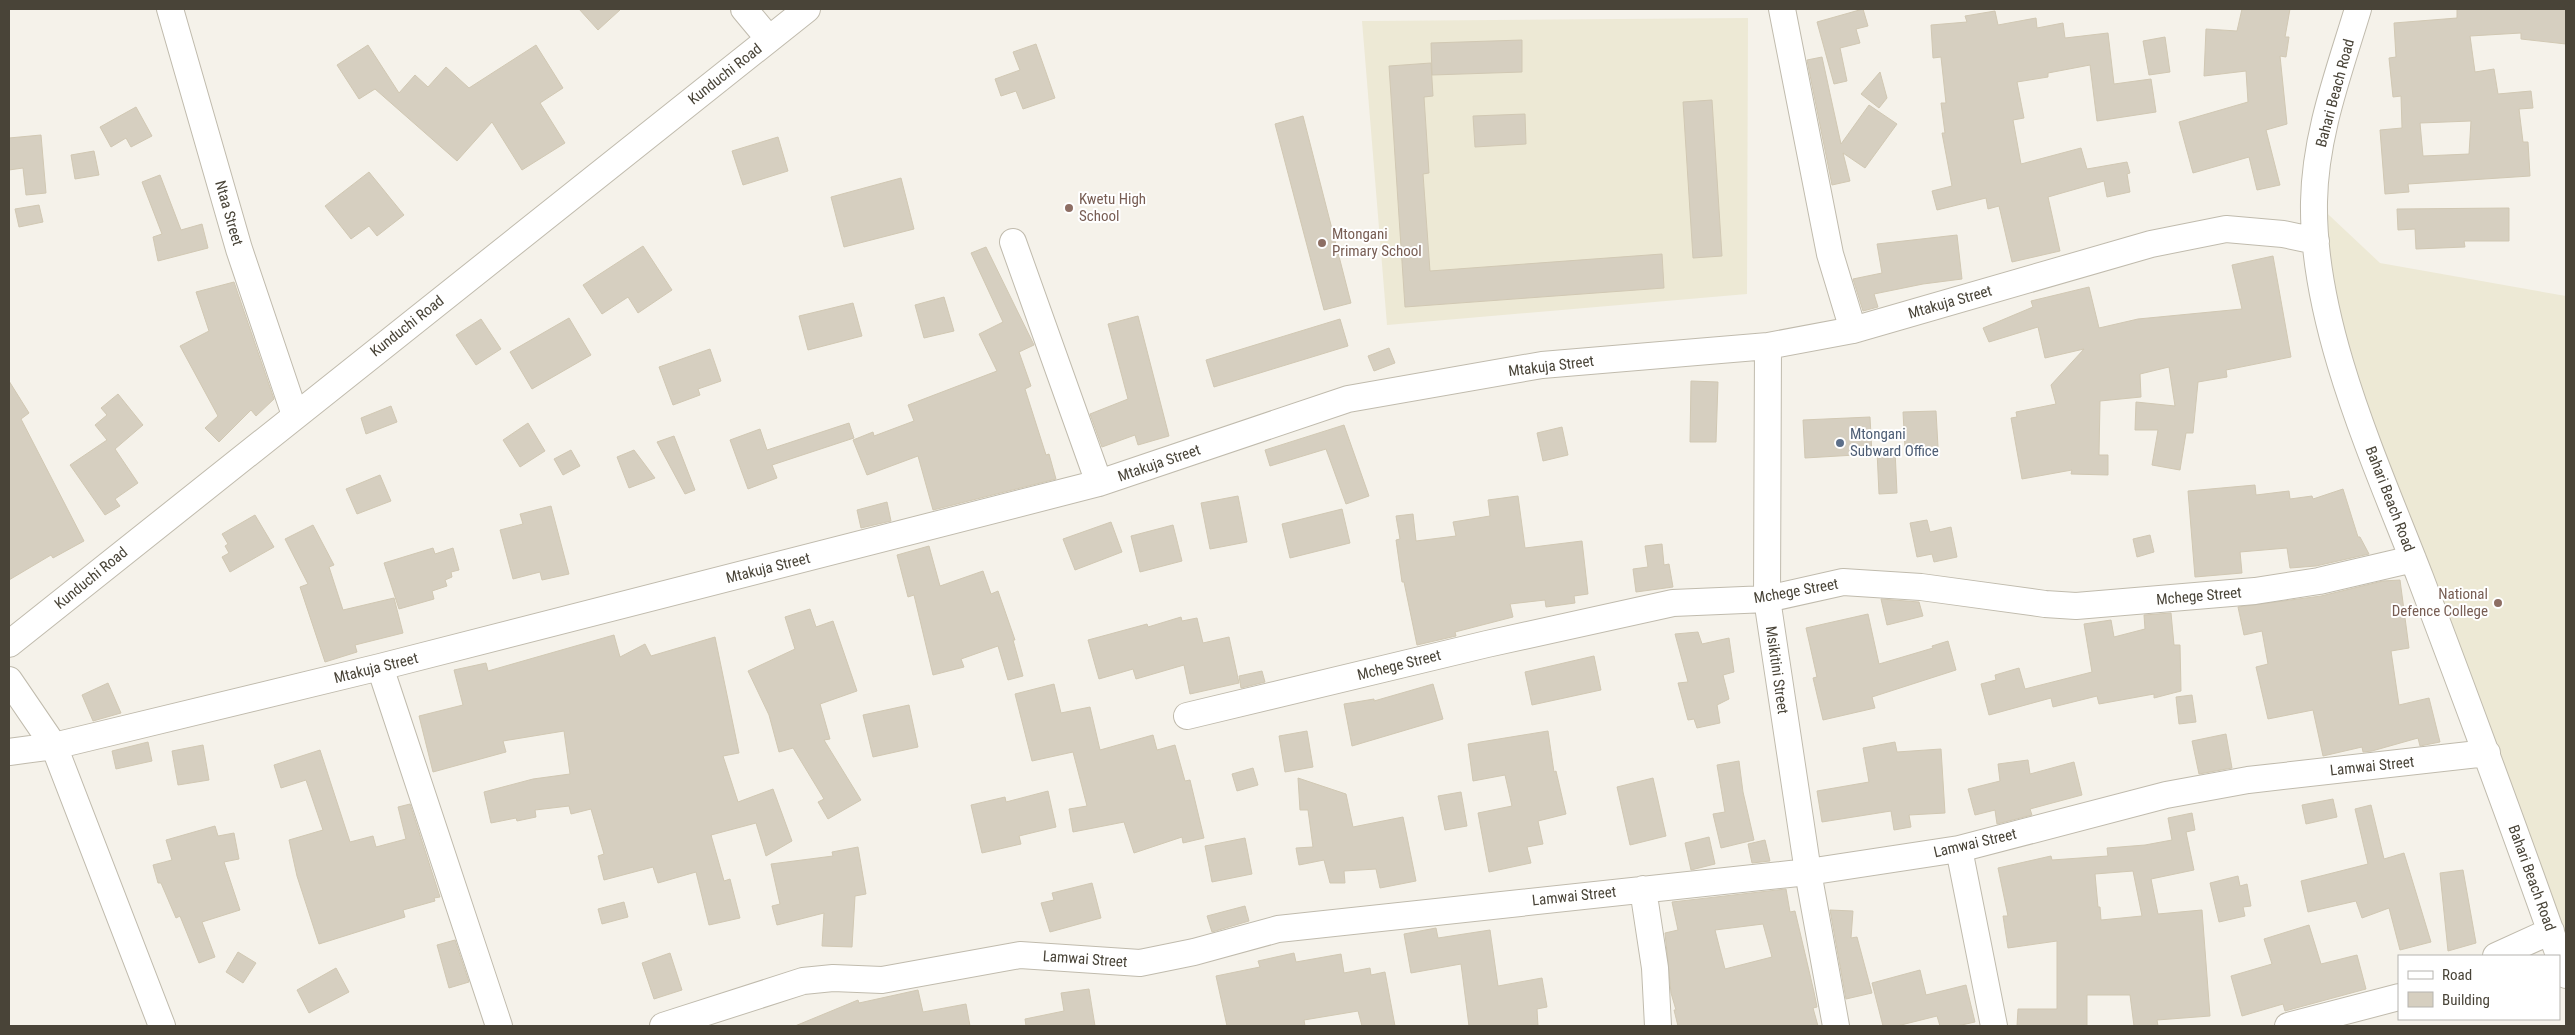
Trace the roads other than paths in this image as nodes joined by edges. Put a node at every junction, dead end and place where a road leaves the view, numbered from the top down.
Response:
1 (170, 9) edge
2 (744, 9) edge
3 (807, 9) edge
4 (1782, 9) edge
5 (2358, 9) edge
6 (769, 39) junction
7 (2316, 241) junction
8 (1013, 242) dead end
9 (1853, 330) junction
10 (1768, 346) junction
11 (295, 415) junction
12 (1100, 483) junction
13 (2413, 559) junction
14 (1767, 599) junction
15 (9, 644) edge
16 (380, 667) junction
17 (9, 680) edge
18 (1188, 716) dead end
19 (54, 746) junction
20 (9, 752) edge
21 (2488, 753) junction
22 (1959, 850) junction
23 (1808, 872) junction
24 (1643, 889) junction
25 (2551, 931) junction
26 (2498, 955) edge
27 (2559, 955) edge
28 (2560, 957) edge
29 (2566, 974) edge
30 (2398, 997) edge
31 (162, 1026) edge
32 (499, 1026) edge
33 (663, 1026) edge
34 (1658, 1026) edge
35 (1836, 1026) edge
36 (1994, 1026) edge
37 (2288, 1026) edge

1 - 11 street, Ntaa Street
2 - 6 street
3 - 6 street, Kunduchi Road
4 - 9 street
5 - 7 street, Bahari Beach Road
6 - 11 street, Kunduchi Road
7 - 9 street, Mtakuja Street
7 - 13 street, Bahari Beach Road
8 - 12 street
9 - 10 street, Mtakuja Street
10 - 12 street, Mtakuja Street
10 - 14 street, Msikitini Street
11 - 15 street, Kunduchi Road
12 - 16 street, Mtakuja Street
13 - 14 street, Mchege Street
13 - 21 street, Bahari Beach Road
14 - 18 street, Mchege Street
14 - 23 street, Msikitini Street
16 - 19 street, Mtakuja Street
16 - 32 street
17 - 19 street
19 - 20 street, Mtakuja Street
19 - 31 street
21 - 22 street, Lamwai Street
21 - 25 street, Bahari Beach Road
22 - 23 street, Lamwai Street
22 - 36 street
23 - 24 street, Lamwai Street
23 - 35 street, Msikitini Street
24 - 33 street, Lamwai Street
24 - 34 street
25 - 26 street
25 - 27 street, Bahari Beach Road
28 - 29 street, Bahari Beach Road
30 - 37 street

